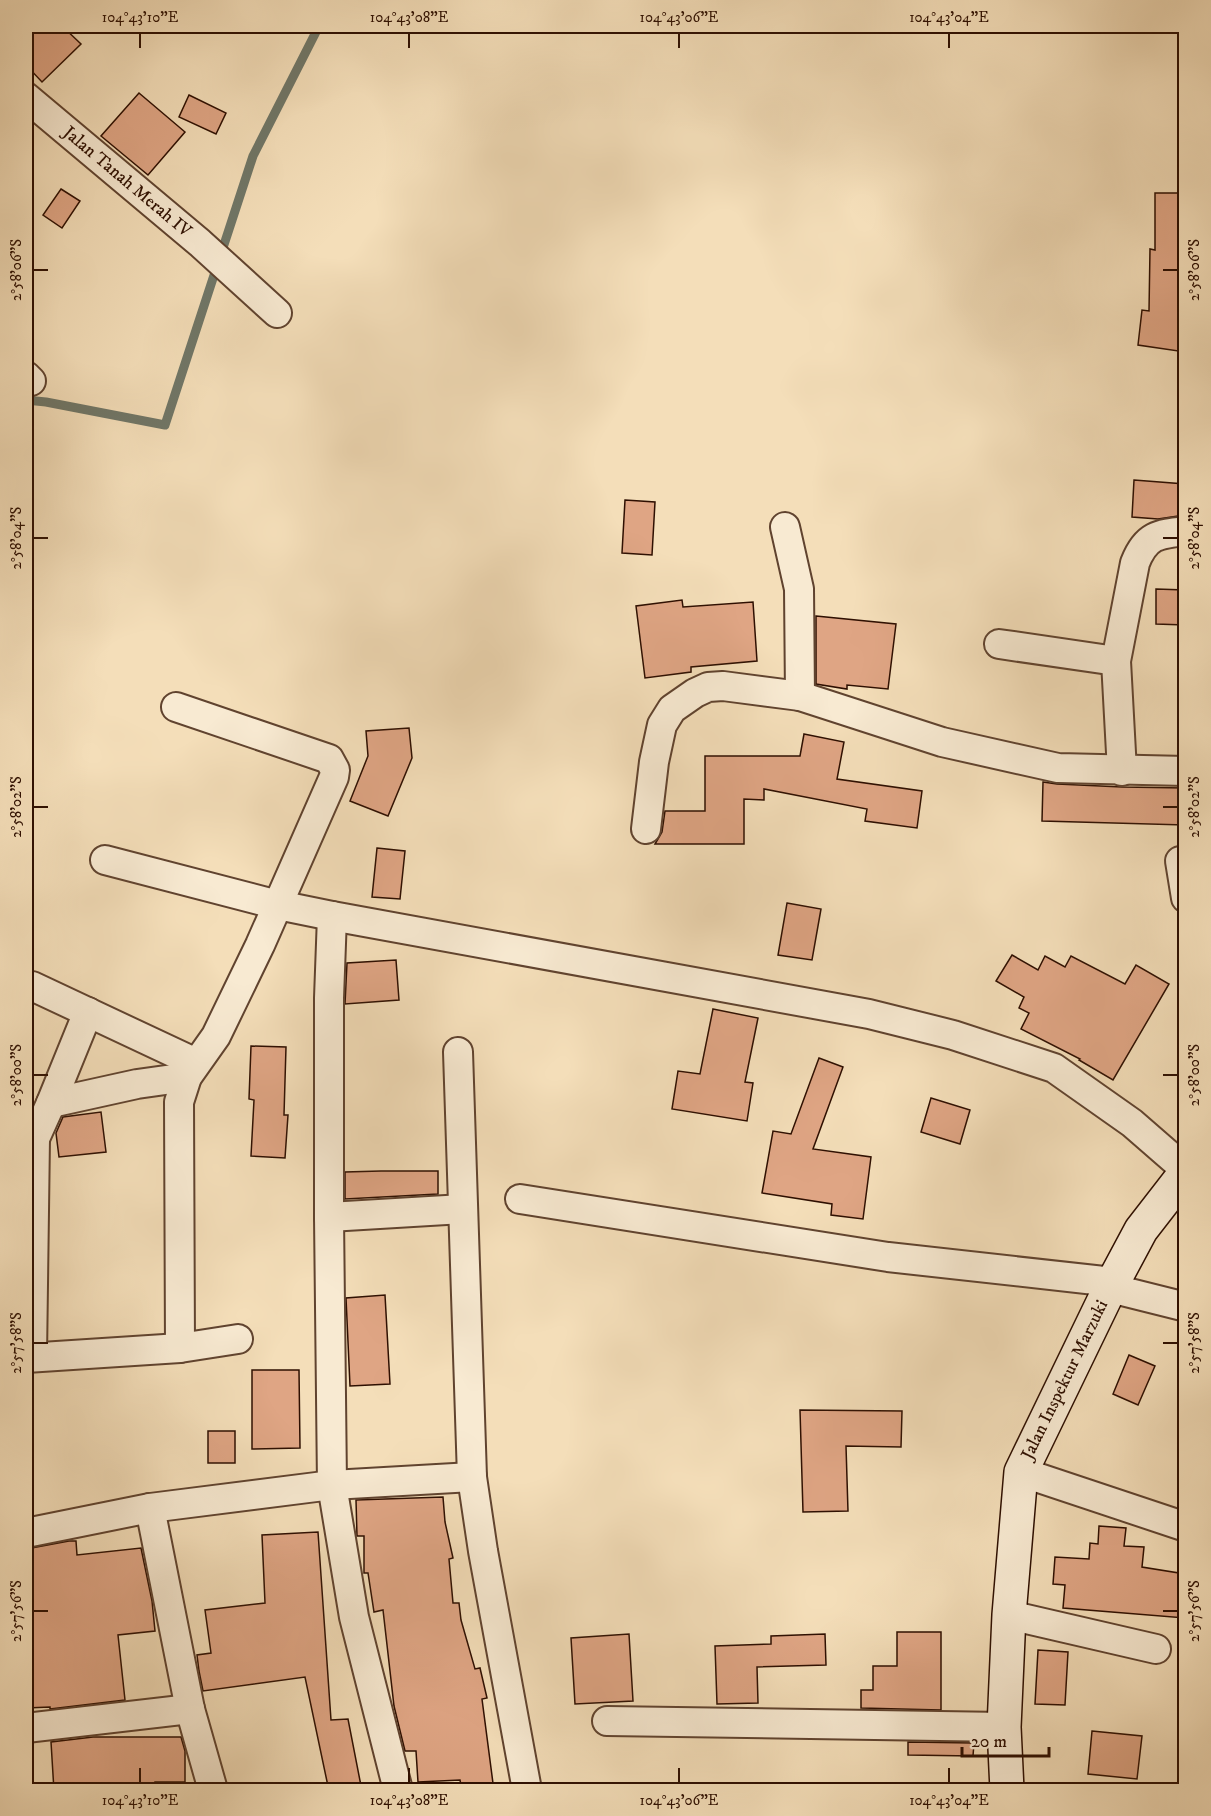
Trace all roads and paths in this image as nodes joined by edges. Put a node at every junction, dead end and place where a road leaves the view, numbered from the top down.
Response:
1 (26, 97) edge
2 (277, 313) dead end
3 (784, 527) dead end
4 (1185, 531) edge
5 (999, 644) dead end
6 (1116, 661) junction
7 (800, 696) junction
8 (176, 707) dead end
9 (1122, 771) junction
10 (1185, 771) edge
11 (646, 829) dead end
12 (105, 860) dead end
13 (1180, 861) dead end
14 (1185, 898) edge
15 (278, 905) junction
16 (332, 916) junction
17 (32, 986) dead end
18 (88, 1012) junction
19 (458, 1052) dead end
20 (191, 1070) junction
21 (51, 1103) junction
22 (30, 1148) edge
23 (1185, 1171) edge
24 (520, 1199) dead end
25 (463, 1209) junction
26 (329, 1217) junction
27 (1112, 1285) junction
28 (1185, 1307) edge
29 (238, 1339) dead end
30 (180, 1348) junction
31 (29, 1358) edge
32 (1021, 1472) junction
33 (472, 1477) junction
34 (332, 1485) junction
35 (150, 1508) junction
36 (1185, 1527) edge
37 (26, 1533) edge
38 (1009, 1615) junction
39 (1156, 1649) dead end
40 (190, 1709) junction
41 (607, 1721) dead end
42 (1004, 1727) junction
43 (26, 1728) edge
44 (213, 1791) edge
45 (398, 1791) edge
46 (527, 1791) edge
47 (1006, 1791) edge

1 - 2 street, Jalan Tanah Merah IV
3 - 7 street
4 - 6 street
5 - 6 street
6 - 9 street
7 - 9 street
7 - 11 street
8 - 15 street
9 - 10 street
12 - 15 street
13 - 14 street
15 - 16 street
15 - 20 street
16 - 23 street
16 - 26 street
17 - 18 street
18 - 20 street
18 - 21 street
19 - 25 street
20 - 21 street
20 - 30 street
21 - 22 street
22 - 31 street
23 - 27 street, Jalan Inspektur Marzuki
24 - 27 street
25 - 26 street
25 - 33 street
26 - 34 street
27 - 28 street
27 - 32 street, Jalan Inspektur Marzuki
29 - 30 street
30 - 31 street
32 - 36 street
32 - 38 street, Jalan Inspektur Marzuki
33 - 34 street
33 - 46 street
34 - 35 street
34 - 45 street
35 - 37 street
35 - 40 street
38 - 39 street
38 - 42 street, Jalan Inspektur Marzuki
40 - 43 street
40 - 44 street
41 - 42 street
42 - 47 street, Jalan Inspektur Marzuki

